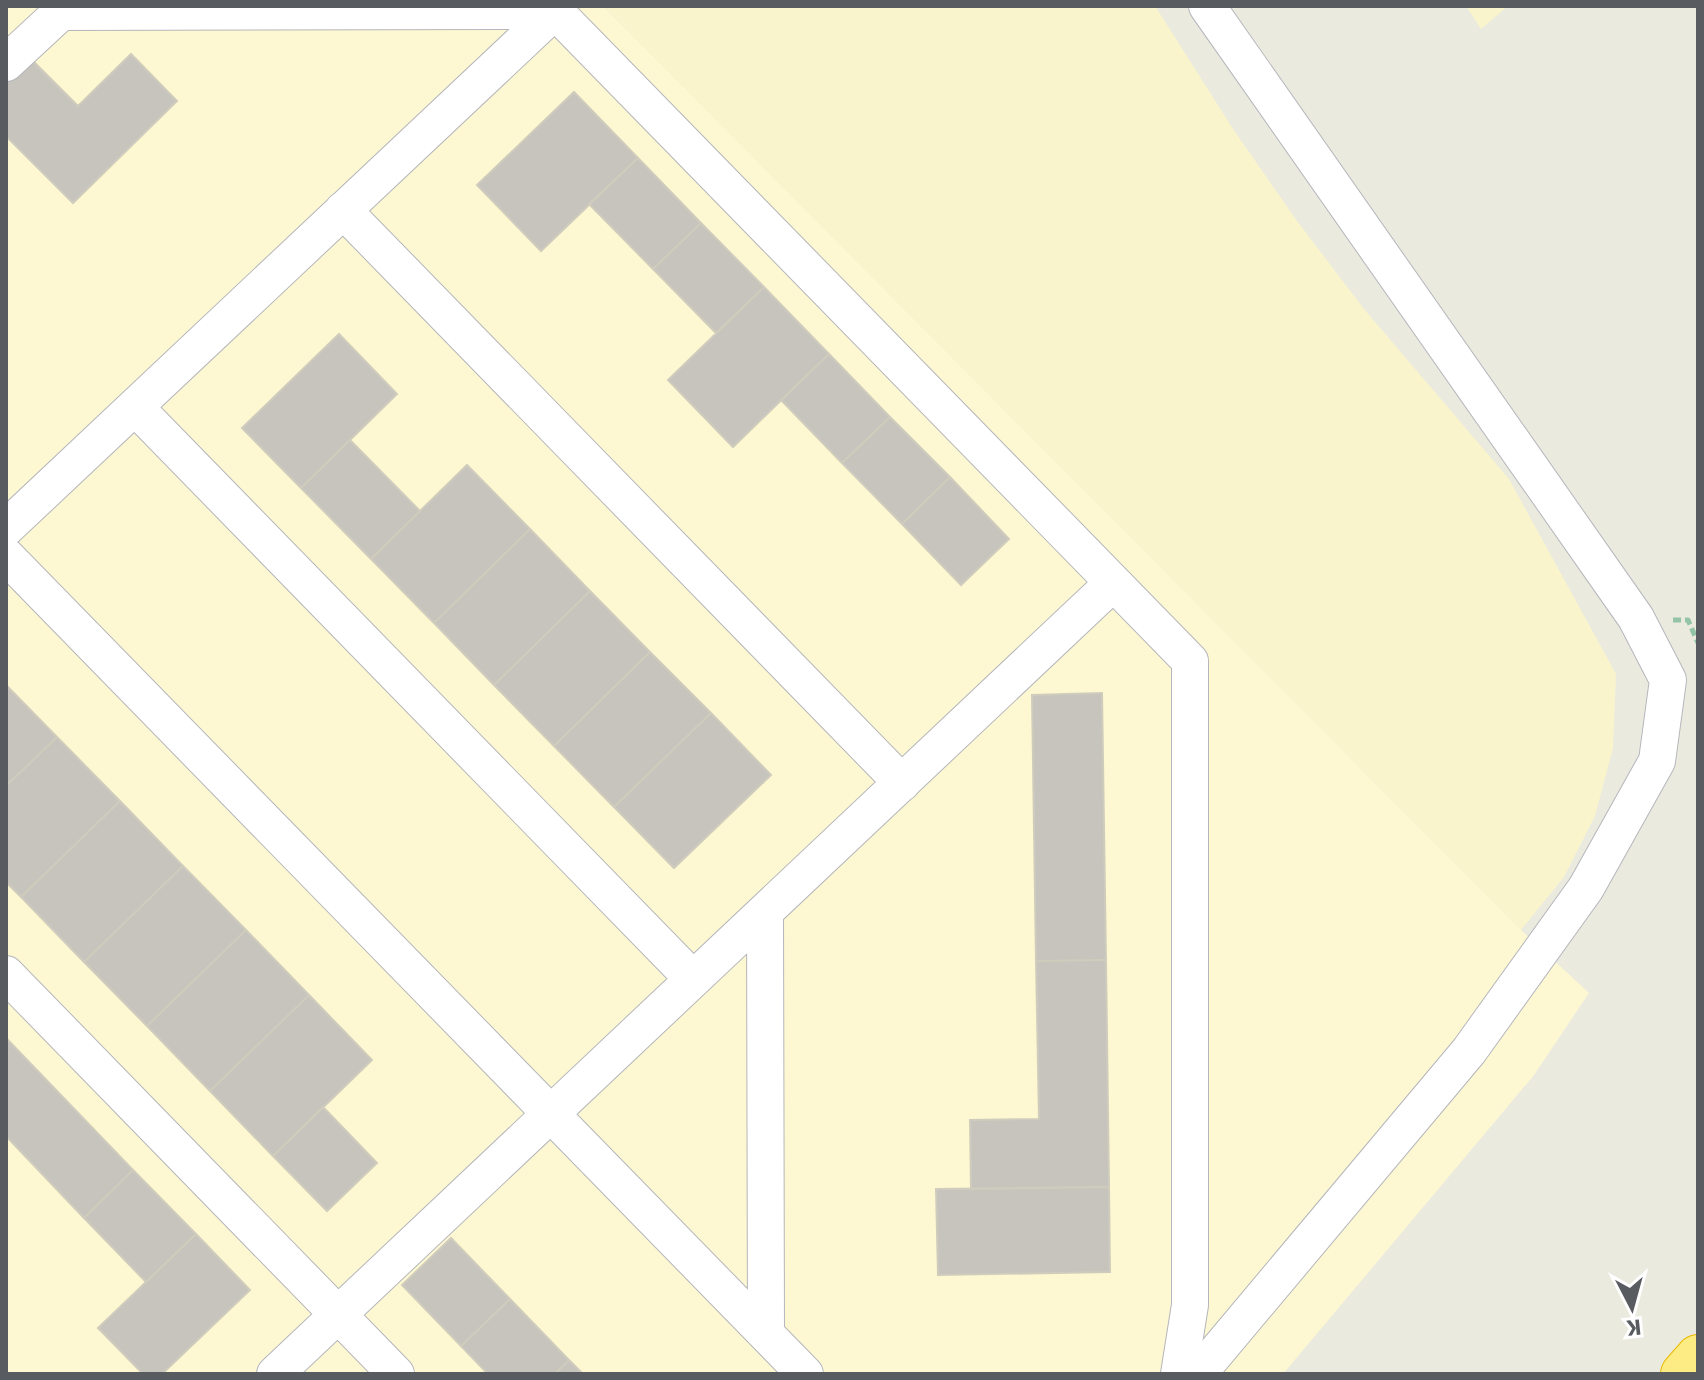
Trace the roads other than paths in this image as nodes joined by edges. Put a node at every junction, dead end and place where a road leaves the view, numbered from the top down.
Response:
1 (1207, 6) edge
2 (555, 11) junction
3 (6, 63) edge
4 (343, 210) junction
5 (135, 407) junction
6 (6, 528) edge
7 (6, 556) edge
8 (1113, 583) junction
9 (902, 783) junction
10 (765, 912) junction
11 (6, 974) edge
12 (693, 979) junction
13 (551, 1114) junction
14 (338, 1314) junction
15 (766, 1334) junction
16 (1698, 1357) edge
17 (275, 1374) edge
18 (396, 1374) edge
19 (805, 1374) edge
20 (1179, 1374) edge
21 (1198, 1374) edge
22 (1683, 1374) edge

1 - 21 street
2 - 3 street
2 - 4 street
2 - 8 street
4 - 5 street
4 - 9 street
5 - 6 street
5 - 12 street
7 - 13 street
8 - 9 street
8 - 20 street
9 - 10 street
10 - 12 street
10 - 15 street
11 - 14 street
12 - 13 street
13 - 14 street
13 - 15 street
14 - 17 street
14 - 18 street
15 - 19 street
16 - 22 highway

